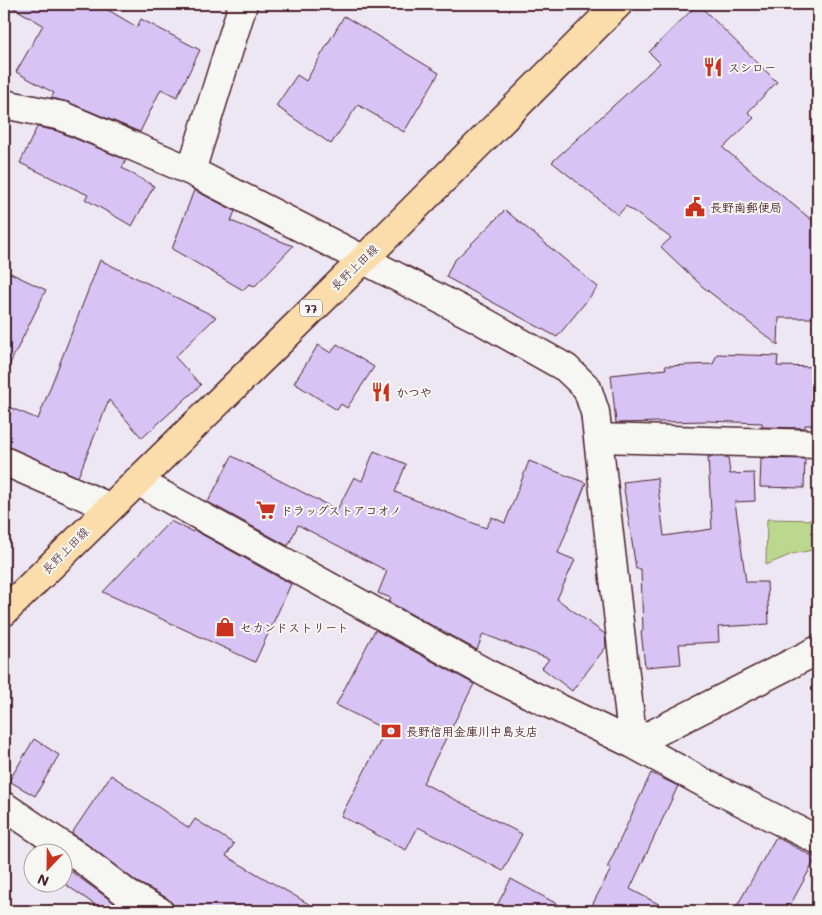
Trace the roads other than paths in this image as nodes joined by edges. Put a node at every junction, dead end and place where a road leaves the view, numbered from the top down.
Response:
1 (243, 4) edge
2 (618, 4) edge
3 (4, 104) edge
4 (191, 171) junction
5 (363, 260) junction
6 (598, 438) junction
7 (818, 444) edge
8 (4, 461) edge
9 (137, 481) junction
10 (109, 506) junction
11 (4, 612) edge
12 (818, 650) edge
13 (633, 744) junction
14 (4, 806) edge
15 (818, 840) edge
16 (159, 911) edge

1 - 4 street
2 - 5 main road, 長野上田線 / 77
3 - 4 street
4 - 5 street
5 - 6 street
5 - 9 main road, 長野上田線 / 77
6 - 7 street
6 - 13 street
8 - 10 street
9 - 10 main road, 長野上田線 / 77
9 - 13 street
10 - 11 main road, 長野上田線 / 77
12 - 13 street
13 - 15 street
14 - 16 street

